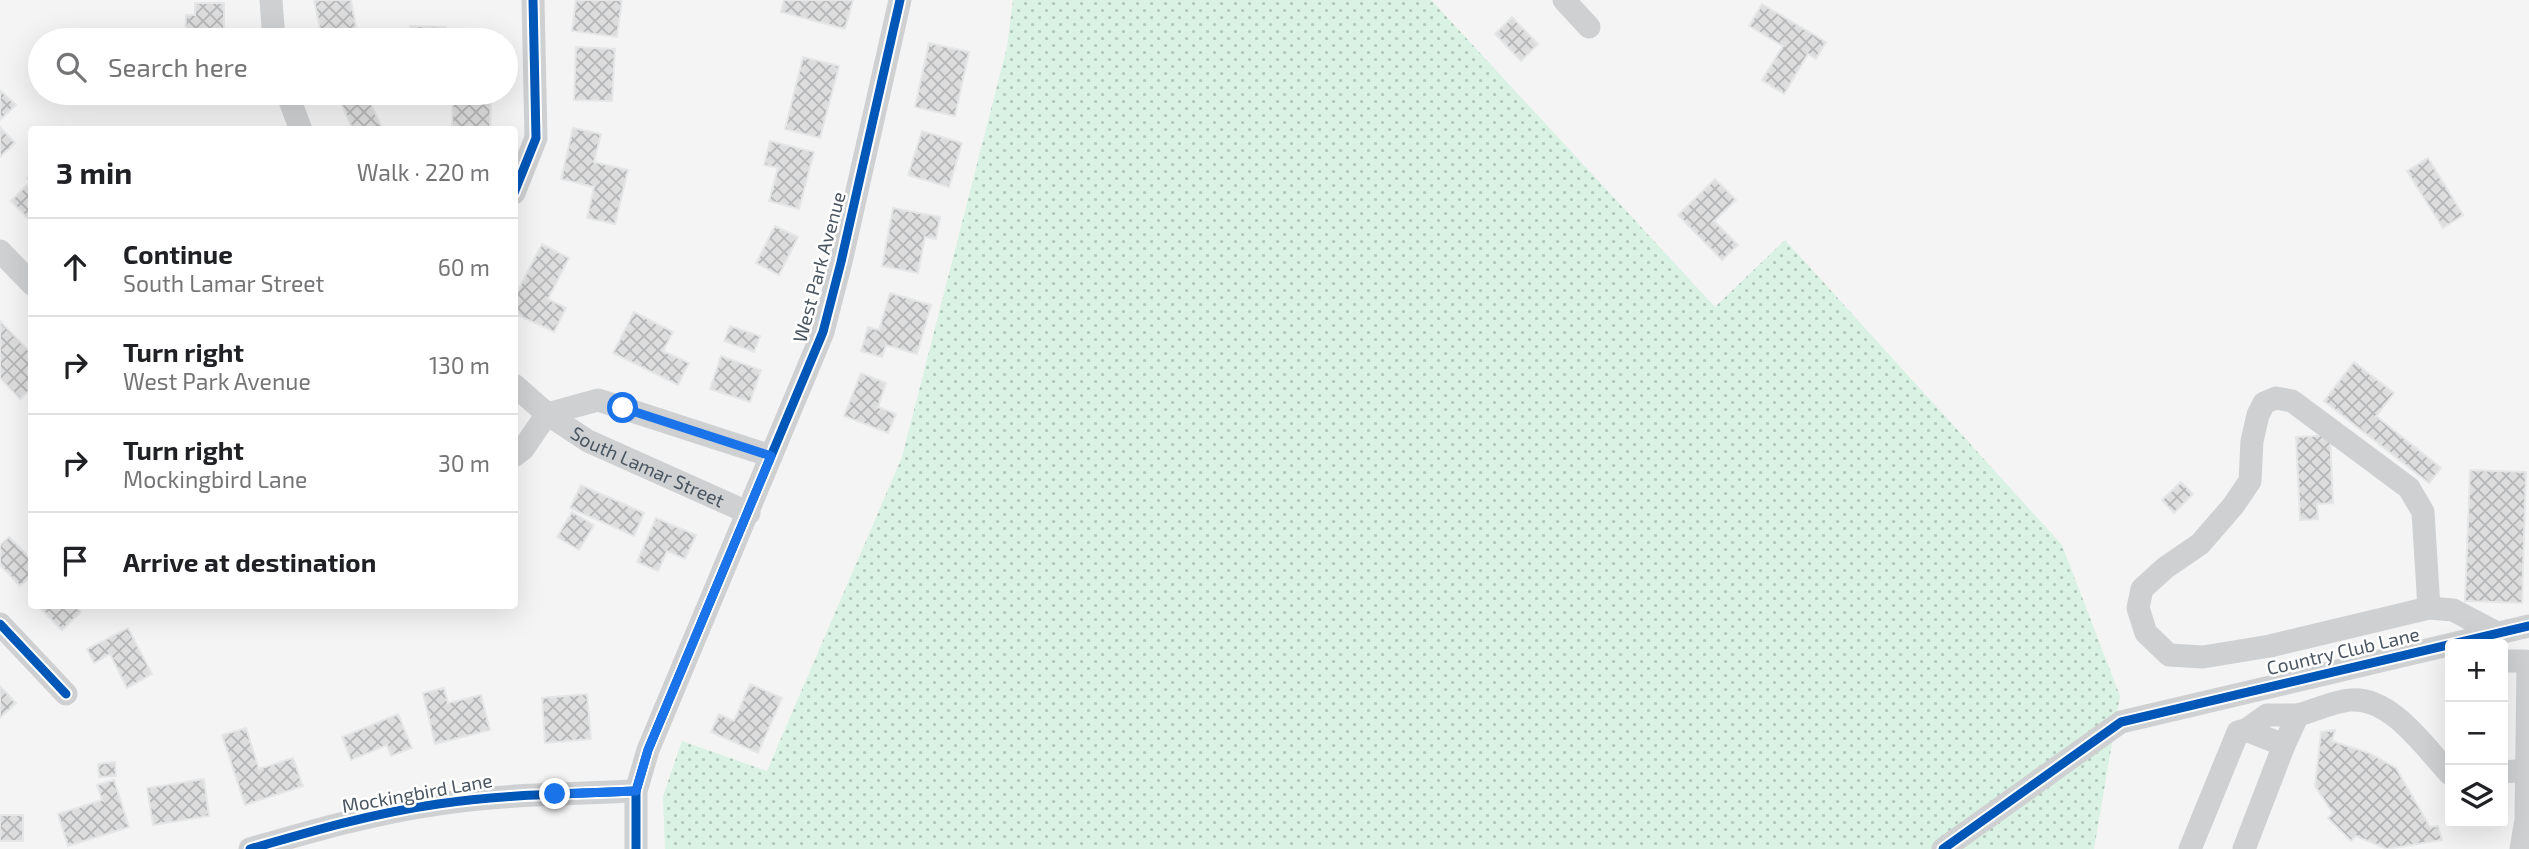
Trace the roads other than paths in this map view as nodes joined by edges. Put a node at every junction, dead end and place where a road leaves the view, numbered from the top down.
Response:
1 (271, 0) edge
2 (533, 0) edge
3 (900, 0) edge
4 (1564, 0) edge
5 (1589, 27) dead end
6 (273, 28) edge
7 (292, 105) edge
8 (299, 126) edge
9 (518, 183) edge
10 (0, 251) edge
11 (28, 280) edge
12 (518, 389) edge
13 (547, 414) junction
14 (518, 453) edge
15 (771, 456) junction
16 (749, 513) junction
17 (2430, 608) junction
18 (0, 624) edge
19 (2529, 626) edge
20 (2497, 633) junction
21 (2508, 661) edge
22 (66, 695) dead end
23 (2298, 715) junction
24 (2246, 730) junction
25 (2284, 745) junction
26 (2445, 768) edge
27 (2527, 771) edge
28 (2508, 772) edge
29 (636, 791) junction
30 (250, 849) edge
31 (636, 849) edge
32 (1943, 849) edge
33 (2190, 849) edge
34 (2244, 849) edge
35 (2521, 849) edge

1 - 6 street
2 - 9 street
3 - 15 street, West Park Avenue
4 - 5 street
7 - 8 street
10 - 11 street
12 - 13 street, South Lamar Street
13 - 14 street
13 - 15 street, South Lamar Street
13 - 16 street, South Lamar Street
15 - 16 street, West Park Avenue
16 - 29 street, West Park Avenue
17 - 17 street
17 - 20 street
18 - 22 street
19 - 20 street, Country Club Lane
20 - 32 street, Country Club Lane
21 - 27 street
23 - 24 street
23 - 25 street
23 - 26 street
24 - 25 street
24 - 33 street
25 - 34 street
27 - 28 street
27 - 35 street
29 - 30 street, Mockingbird Lane
29 - 31 street, West Park Avenue

